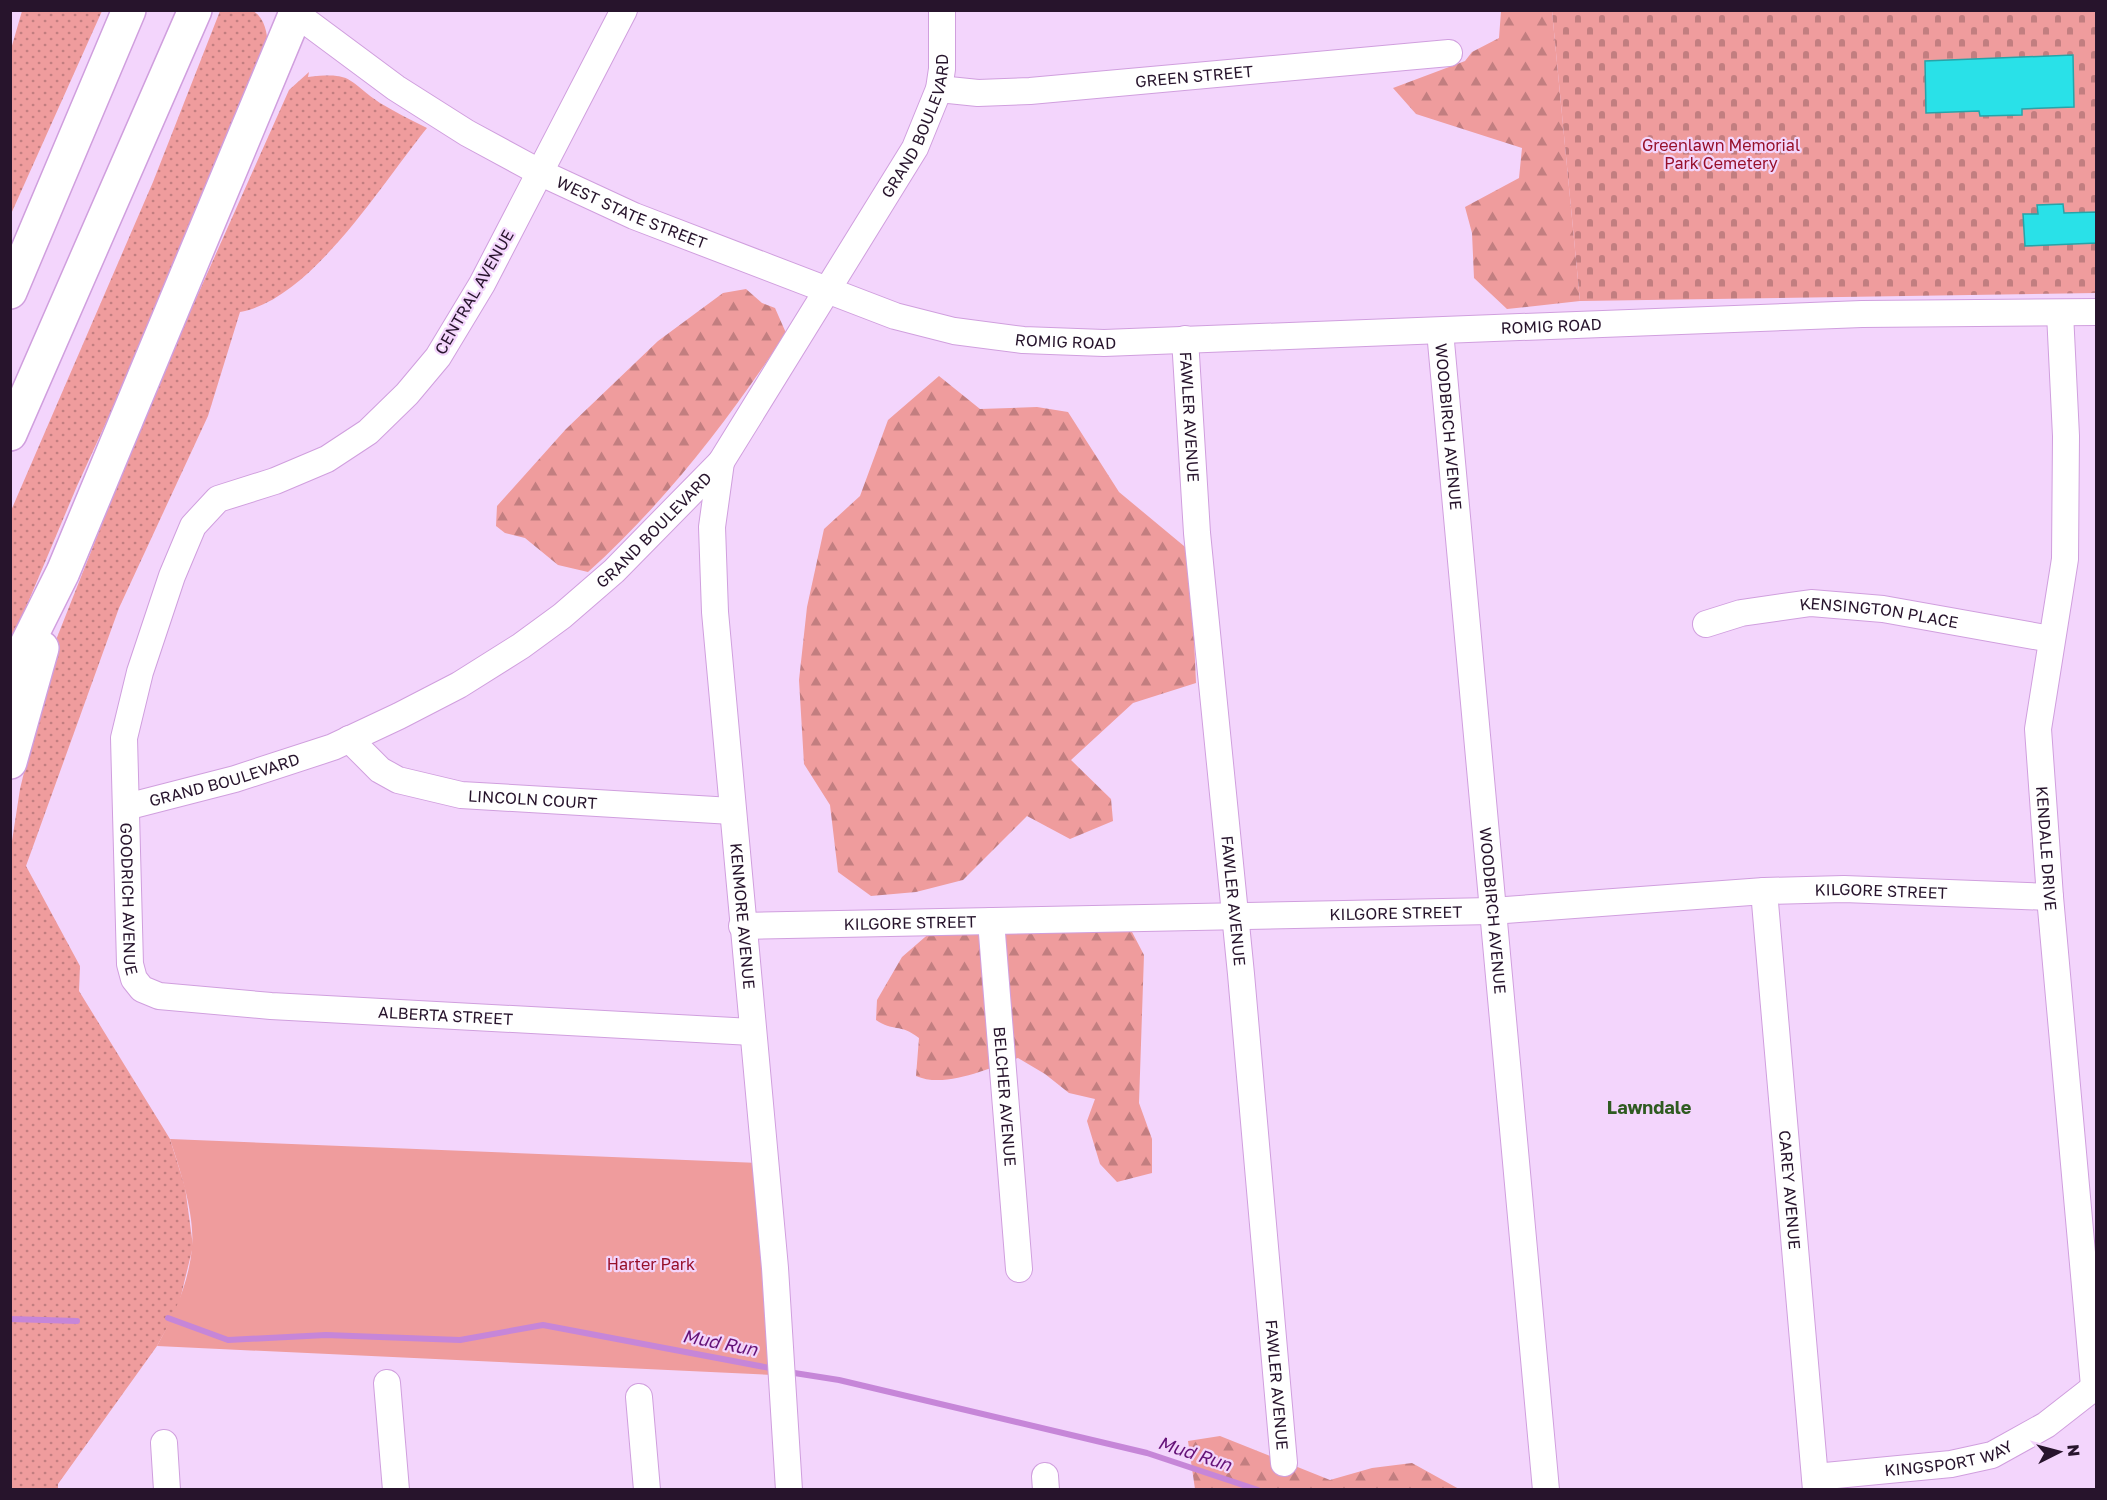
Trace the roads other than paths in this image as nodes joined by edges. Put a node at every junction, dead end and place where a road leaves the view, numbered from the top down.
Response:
1 (129, 10) edge
2 (195, 10) edge
3 (624, 10) edge
4 (942, 10) edge
5 (294, 12) edge
6 (1449, 53) dead end
7 (939, 89) junction
8 (539, 172) junction
9 (829, 291) junction
10 (10, 292) edge
11 (2060, 312) junction
12 (2097, 312) edge
13 (1440, 331) junction
14 (1006, 338) joint
15 (1185, 339) junction
16 (10, 434) edge
17 (721, 462) junction
18 (63, 572) junction
19 (1706, 624) dead end
20 (2051, 639) junction
21 (10, 678) edge
22 (349, 739) junction
23 (10, 762) edge
24 (126, 807) junction
25 (732, 811) junction
26 (1764, 891) junction
27 (2050, 897) junction
28 (1492, 911) junction
29 (1234, 917) junction
30 (991, 921) junction
31 (742, 926) junction
32 (142, 989) joint
33 (752, 1032) junction
34 (1019, 1269) dead end
35 (387, 1383) dead end
36 (2095, 1386) edge
37 (639, 1397) dead end
38 (164, 1443) dead end
39 (1284, 1463) dead end
40 (1816, 1483) edge
41 (167, 1490) edge
42 (396, 1490) edge
43 (647, 1490) edge
44 (789, 1490) edge
45 (1546, 1490) edge

1 - 10 highway
2 - 16 highway
3 - 8 street, CENTRAL AVENUE
4 - 7 street, GRAND BOULEVARD
5 - 8 street, WEST STATE STREET
5 - 18 highway
6 - 7 street, GREEN STREET
7 - 9 street, GRAND BOULEVARD
8 - 9 street, WEST STATE STREET
8 - 24 street, CENTRAL AVENUE
9 - 14 street, WEST STATE STREET
9 - 17 street, GRAND BOULEVARD
11 - 12 street, ROMIG ROAD
11 - 13 street, ROMIG ROAD
11 - 20 street, KENDALE DRIVE
13 - 15 street, ROMIG ROAD
13 - 28 street, WOODBIRCH AVENUE
14 - 15 street, ROMIG ROAD
15 - 29 street, FAWLER AVENUE
17 - 22 street, GRAND BOULEVARD
17 - 25 street, KENMORE AVENUE
18 - 21 highway
18 - 23 highway
19 - 20 street, KENSINGTON PLACE
20 - 27 street, KENDALE DRIVE
22 - 24 street, GRAND BOULEVARD
22 - 25 street, LINCOLN COURT
24 - 32 street, GOODRICH AVENUE
25 - 31 street, KENMORE AVENUE
26 - 27 street, KILGORE STREET
26 - 28 street, KILGORE STREET
26 - 40 street, CAREY AVENUE
27 - 36 street, KENDALE DRIVE
28 - 29 street, KILGORE STREET
28 - 45 street, WOODBIRCH AVENUE
29 - 30 street, KILGORE STREET
29 - 39 street, FAWLER AVENUE
30 - 31 street, KILGORE STREET
30 - 34 street, BELCHER AVENUE
31 - 33 street, KENMORE AVENUE
32 - 33 street, ALBERTA STREET
33 - 44 street, KENMORE AVENUE
35 - 42 street
36 - 40 street, KINGSPORT WAY
37 - 43 street
38 - 41 street

